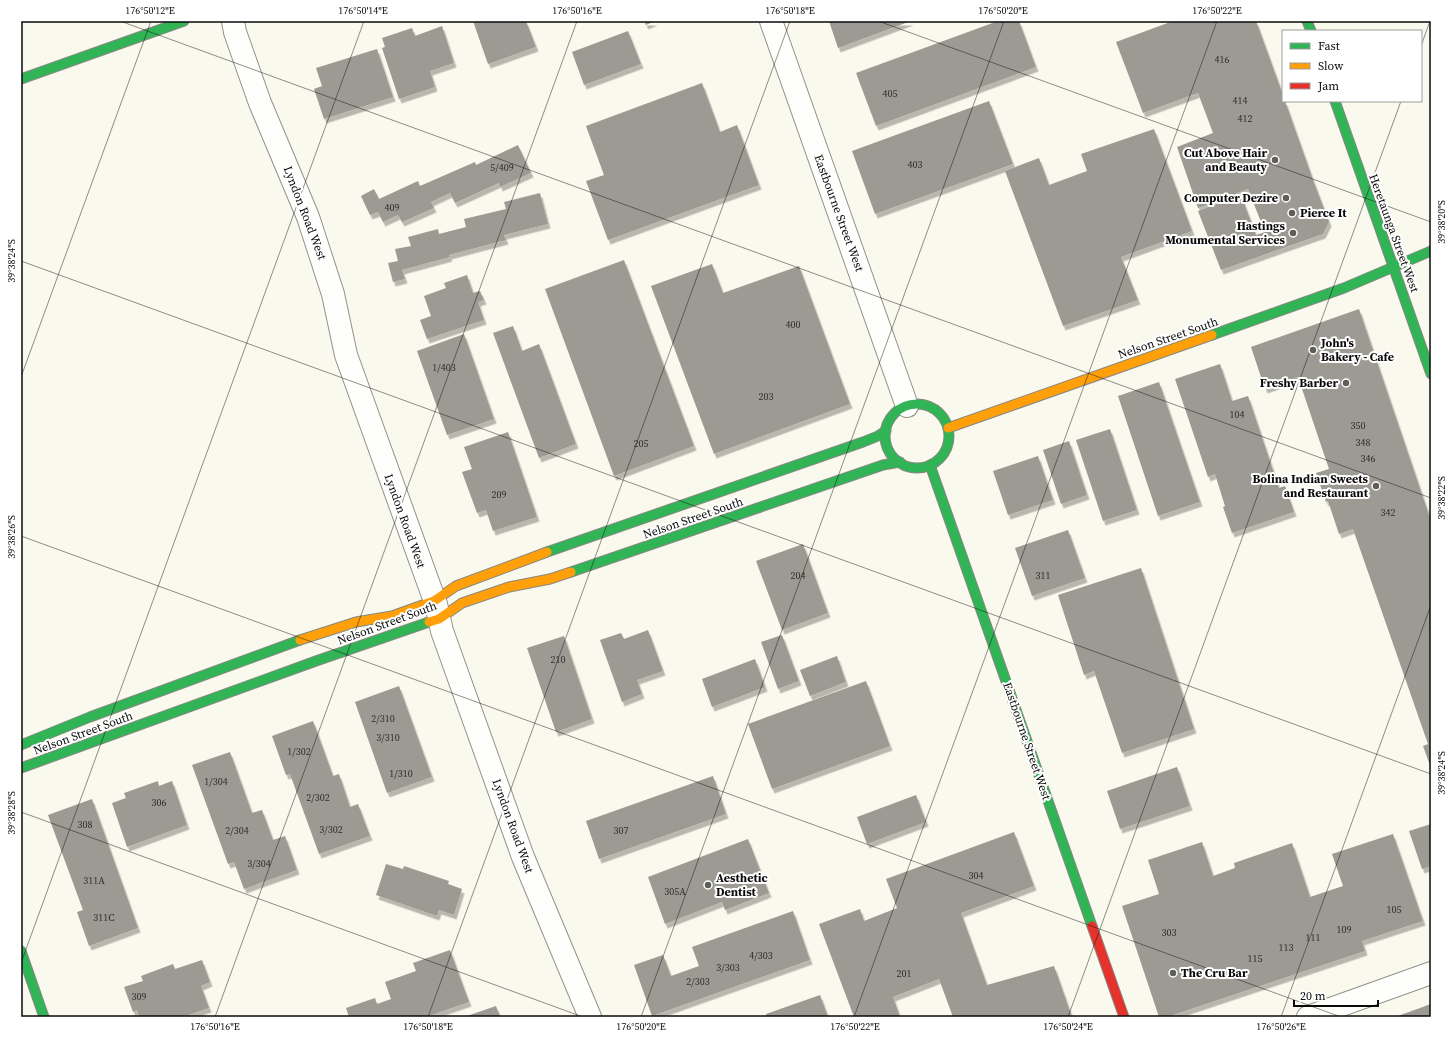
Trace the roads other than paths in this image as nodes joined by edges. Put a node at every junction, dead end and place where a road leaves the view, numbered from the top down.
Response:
1 (184, 21) edge
2 (232, 21) edge
3 (771, 21) edge
4 (21, 79) edge
5 (1335, 102) edge
6 (1431, 251) edge
7 (1395, 267) junction
8 (1431, 374) edge
9 (908, 406) junction
10 (948, 428) junction
11 (886, 431) junction
12 (900, 462) junction
13 (930, 465) junction
14 (437, 610) junction
15 (21, 745) edge
16 (21, 768) edge
17 (21, 951) edge
18 (1431, 973) edge
19 (44, 1017) edge
20 (590, 1017) edge
21 (1124, 1017) edge
22 (1308, 1017) edge

1 - 4 main road
2 - 14 street, Lyndon Road West
3 - 9 street, Eastbourne Street West
5 - 7 main road, Heretaunga Street West
6 - 7 main road, Nelson Street South
7 - 8 main road, Heretaunga Street West
7 - 10 main road, Nelson Street South
9 - 10 main road
9 - 11 main road
10 - 13 main road
11 - 12 main road
11 - 14 main road, Nelson Street South
12 - 13 main road
12 - 14 main road, Nelson Street South
13 - 21 main road, Eastbourne Street West
14 - 15 main road, Nelson Street South
14 - 16 main road, Nelson Street South
14 - 20 street, Lyndon Road West
17 - 19 main road
18 - 22 street

